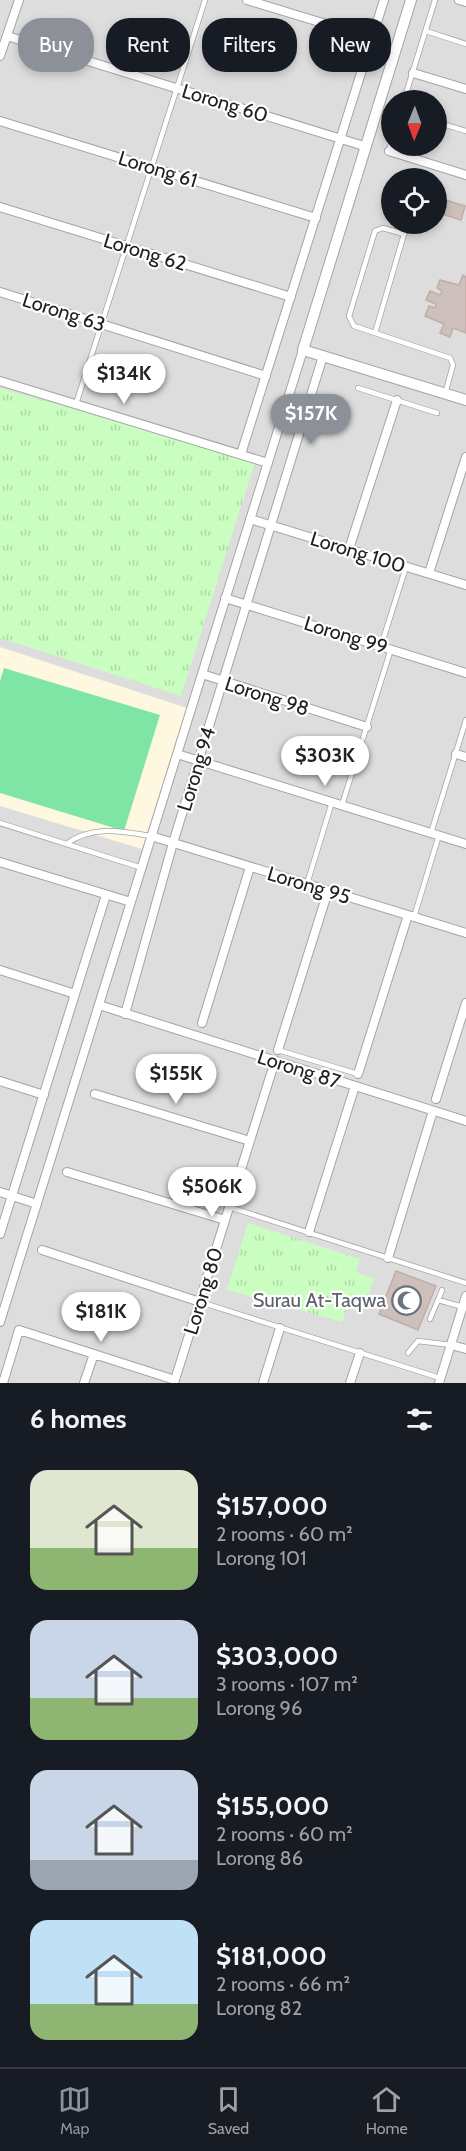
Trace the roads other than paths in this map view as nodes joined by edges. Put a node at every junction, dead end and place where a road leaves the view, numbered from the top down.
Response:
1 (19, 0) edge
2 (205, 0) edge
3 (248, 0) edge
4 (384, 0) edge
5 (411, 0) edge
6 (435, 0) edge
7 (459, 0) edge
8 (466, 2) edge
9 (378, 18) edge
10 (309, 19) edge
11 (426, 31) junction
12 (7, 36) junction
13 (466, 44) edge
14 (0, 56) edge
15 (361, 72) edge
16 (413, 73) junction
17 (176, 88) junction
18 (466, 89) edge
19 (407, 90) edge
20 (0, 121) edge
21 (447, 125) edge
22 (466, 131) edge
23 (340, 139) junction
24 (364, 146) junction
25 (405, 156) edge
26 (151, 167) junction
27 (466, 175) edge
28 (0, 207) edge
29 (316, 218) junction
30 (381, 229) edge
31 (404, 234) edge
32 (126, 246) junction
33 (0, 292) edge
34 (291, 297) junction
35 (101, 324) junction
36 (375, 333) junction
37 (303, 350) junction
38 (323, 357) junction
39 (266, 376) junction
40 (0, 381) edge
41 (358, 388) dead end
42 (445, 394) junction
43 (397, 400) junction
44 (466, 400) edge
45 (76, 404) junction
46 (437, 413) dead end
47 (241, 454) junction
48 (466, 458) edge
49 (268, 463) junction
50 (250, 519) junction
51 (273, 526) junction
52 (349, 549) junction
53 (406, 567) junction
54 (429, 573) junction
55 (466, 585) edge
56 (225, 598) junction
57 (248, 605) junction
58 (381, 646) junction
59 (391, 650) junction
60 (466, 673) edge
61 (202, 675) junction
62 (224, 682) junction
63 (466, 720) edge
64 (367, 727) junction
65 (177, 754) junction
66 (456, 754) junction
67 (466, 757) edge
68 (198, 761) junction
69 (332, 802) junction
70 (342, 805) junction
71 (0, 823) edge
72 (435, 834) junction
73 (151, 836) junction
74 (172, 843) junction
75 (66, 844) junction
76 (466, 844) edge
77 (0, 862) edge
78 (250, 867) junction
79 (142, 868) junction
80 (307, 884) junction
81 (328, 891) junction
82 (106, 895) junction
83 (131, 902) junction
84 (411, 916) junction
85 (466, 933) edge
86 (0, 970) edge
87 (75, 994) junction
88 (466, 1003) edge
89 (99, 1005) junction
90 (125, 1014) junction
91 (202, 1023) dead end
92 (278, 1050) joint
93 (275, 1061) junction
94 (358, 1074) joint
95 (0, 1081) edge
96 (355, 1086) junction
97 (95, 1094) dead end
98 (44, 1095) junction
99 (436, 1099) dead end
100 (433, 1111) junction
101 (466, 1121) edge
102 (250, 1141) junction
103 (67, 1172) dead end
104 (0, 1192) edge
105 (12, 1196) junction
106 (37, 1204) junction
107 (229, 1207) junction
108 (225, 1220) junction
109 (309, 1232) junction
110 (0, 1234) edge
111 (42, 1250) dead end
112 (388, 1258) junction
113 (466, 1283) edge
114 (442, 1290) dead end
115 (466, 1296) edge
116 (438, 1300) junction
117 (200, 1302) junction
118 (463, 1307) junction
119 (430, 1318) dead end
120 (0, 1322) edge
121 (280, 1328) junction
122 (451, 1345) junction
123 (466, 1349) edge
124 (360, 1353) junction
125 (408, 1353) dead end
126 (94, 1354) junction
127 (440, 1381) edge
128 (175, 1382) edge
129 (3, 1383) edge
130 (84, 1383) edge
131 (263, 1383) edge
132 (350, 1383) edge

1 - 12 street
2 - 17 lane
3 - 10 street
4 - 9 street
5 - 24 street
6 - 11 lane
7 - 8 street
11 - 13 lane
11 - 16 lane
12 - 14 street
12 - 17 street, Lorong 60
15 - 23 street
16 - 18 street
16 - 19 lane
17 - 23 street, Lorong 60
17 - 26 lane
20 - 26 street, Lorong 61
21 - 22 lane
23 - 24 street, Lorong 60
23 - 29 street
24 - 37 street
25 - 27 street
26 - 29 street, Lorong 61
26 - 32 lane
28 - 32 street, Lorong 62
29 - 34 street
30 - 36 lane
31 - 36 lane
32 - 34 street, Lorong 62
32 - 35 lane
33 - 35 street, Lorong 63
34 - 39 street
35 - 39 street, Lorong 63
35 - 45 lane
36 - 42 lane
37 - 38 street
37 - 49 street
38 - 42 street
38 - 51 street, Lorong 94
39 - 47 street
40 - 45 street
41 - 43 lane
42 - 44 street
43 - 46 lane
43 - 52 street
45 - 47 street
47 - 49 street
48 - 54 street
49 - 50 street
50 - 51 street, Lorong 100
50 - 56 street
51 - 52 street, Lorong 100
51 - 57 street, Lorong 94
52 - 53 street, Lorong 100
53 - 54 street, Lorong 100
53 - 58 lane
54 - 55 street, Lorong 100
56 - 57 street, Lorong 99
56 - 61 street
57 - 58 street, Lorong 99
57 - 62 street, Lorong 94
58 - 59 street, Lorong 99
59 - 60 street, Lorong 99
59 - 64 lane
61 - 62 street, Lorong 98
61 - 65 street
62 - 64 street, Lorong 98
62 - 68 street, Lorong 94
63 - 66 lane
64 - 70 lane
65 - 68 street
65 - 73 street
66 - 67 street
66 - 72 lane
68 - 69 street
68 - 74 street, Lorong 94
69 - 70 street
69 - 80 lane
70 - 72 street
71 - 75 lane
72 - 76 street
72 - 84 lane
73 - 74 street, Lorong 95
73 - 75 lane
73 - 79 street
74 - 78 street, Lorong 95
74 - 90 street, Lorong 94
75 - 79 lane
77 - 82 street
78 - 80 street, Lorong 95
78 - 91 street
79 - 83 street
80 - 81 street, Lorong 95
81 - 84 street, Lorong 95
81 - 92 street
82 - 83 street
82 - 87 street
83 - 89 street
84 - 85 street, Lorong 95
84 - 94 street
86 - 87 street
87 - 98 street
88 - 99 street
89 - 90 street, Lorong 87
89 - 106 street
90 - 93 street, Lorong 87
92 - 94 lane
93 - 96 street, Lorong 87
93 - 102 street, Lorong 80
95 - 98 street
96 - 100 street, Lorong 87
96 - 109 street
97 - 102 street
98 - 105 street
100 - 101 street, Lorong 87
100 - 112 street
102 - 107 street, Lorong 80
103 - 108 street
104 - 105 street
105 - 106 street
105 - 110 street
106 - 120 street
107 - 108 street, Lorong 80
107 - 109 lane
108 - 117 street, Lorong 80
109 - 112 lane
111 - 117 street
112 - 113 lane
114 - 116 lane
115 - 118 street
116 - 118 lane
116 - 119 lane
117 - 121 lane
117 - 128 street, Lorong 80
118 - 122 street
121 - 124 lane
121 - 131 street
122 - 123 street
122 - 125 lane
122 - 127 street
124 - 127 lane
124 - 132 street
126 - 128 street
126 - 129 street
126 - 130 street

